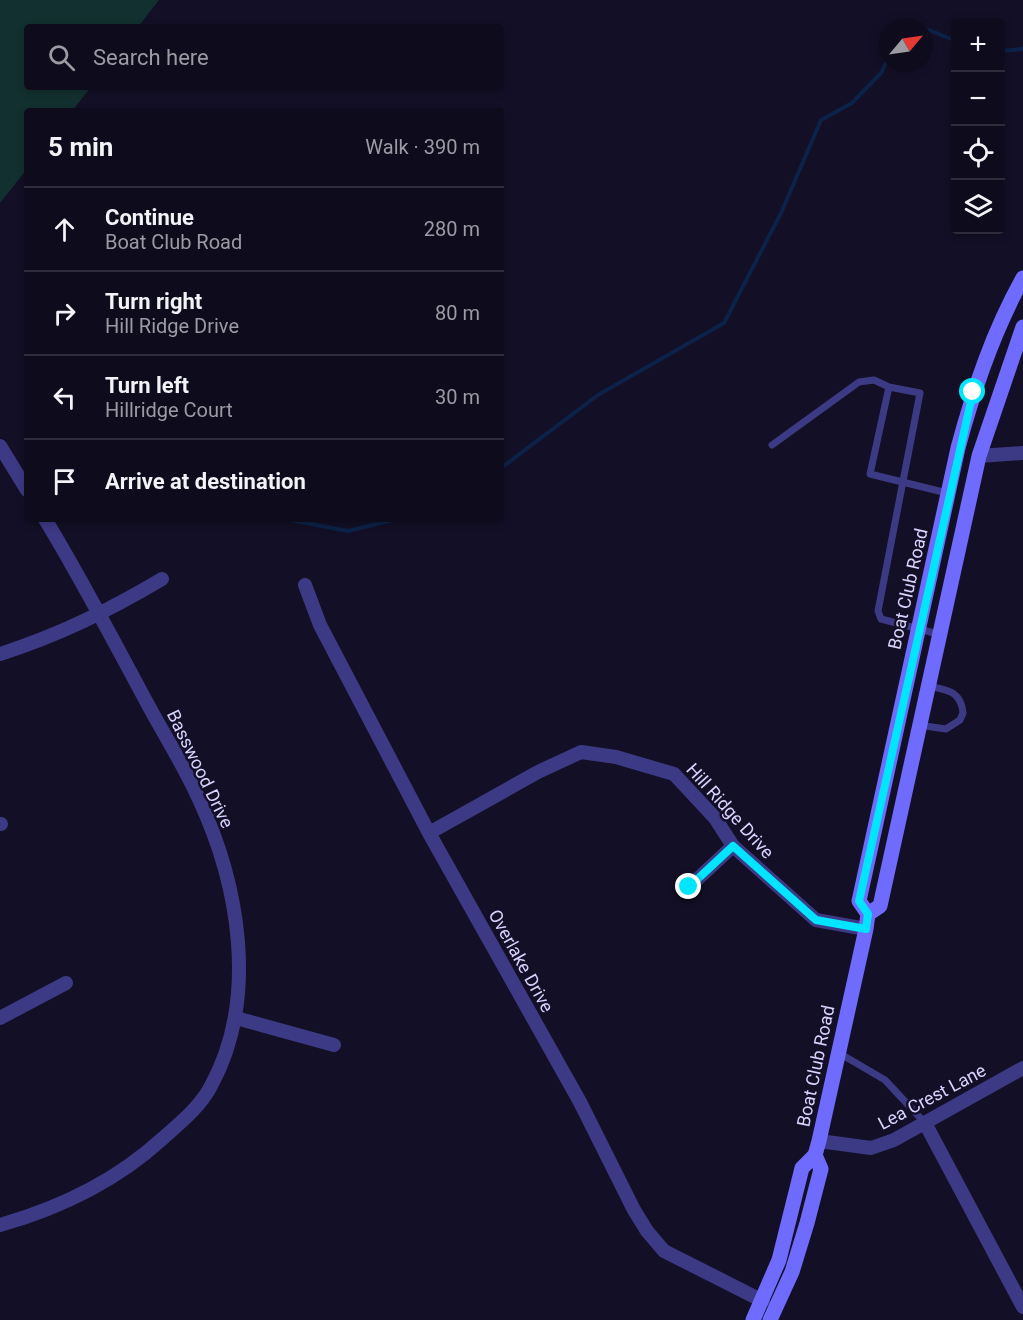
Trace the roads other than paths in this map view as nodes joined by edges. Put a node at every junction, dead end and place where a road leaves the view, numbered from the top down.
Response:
1 (1023, 278) edge
2 (1023, 327) edge
3 (889, 387) junction
4 (772, 445) dead end
5 (0, 446) edge
6 (1023, 453) edge
7 (979, 456) junction
8 (901, 481) junction
9 (24, 485) edge
10 (950, 494) junction
11 (47, 522) edge
12 (162, 579) dead end
13 (305, 585) dead end
14 (100, 615) junction
15 (919, 627) junction
16 (938, 633) junction
17 (0, 653) edge
18 (927, 686) junction
19 (918, 725) junction
20 (429, 833) junction
21 (733, 846) junction
22 (689, 887) dead end
23 (867, 922) junction
24 (66, 983) dead end
25 (0, 1018) edge
26 (236, 1018) junction
27 (334, 1045) dead end
28 (838, 1052) junction
29 (1023, 1068) edge
30 (924, 1122) junction
31 (817, 1148) junction
32 (0, 1225) edge
33 (763, 1301) junction
34 (1023, 1307) edge
35 (753, 1320) edge
36 (770, 1320) edge

1 - 10 main road, Boat Club Road
2 - 7 main road, Boat Club Road
3 - 4 lane
3 - 8 lane
3 - 8 lane
5 - 9 street
6 - 7 street
7 - 16 main road, Boat Club Road
8 - 10 lane
8 - 15 lane
10 - 15 main road, Boat Club Road
11 - 14 street, Basswood Drive
12 - 14 street
13 - 20 street, Overlake Drive
14 - 17 street
14 - 26 street, Basswood Drive
15 - 16 lane
15 - 23 main road, Boat Club Road
16 - 18 main road, Boat Club Road
18 - 19 main road, Boat Club Road
18 - 19 lane
19 - 23 main road, Boat Club Road
20 - 21 street, Hill Ridge Drive
20 - 33 street, Overlake Drive
21 - 22 street
21 - 23 street, Hill Ridge Drive
23 - 28 main road, Boat Club Road
24 - 25 street
26 - 27 street
26 - 32 street, Basswood Drive
28 - 30 lane
28 - 31 main road, Boat Club Road
29 - 30 street, Lea Crest Lane
30 - 31 street, Lea Crest Lane
30 - 34 street
31 - 33 main road, Boat Club Road
31 - 36 main road, Boat Club Road
33 - 35 main road, Boat Club Road

